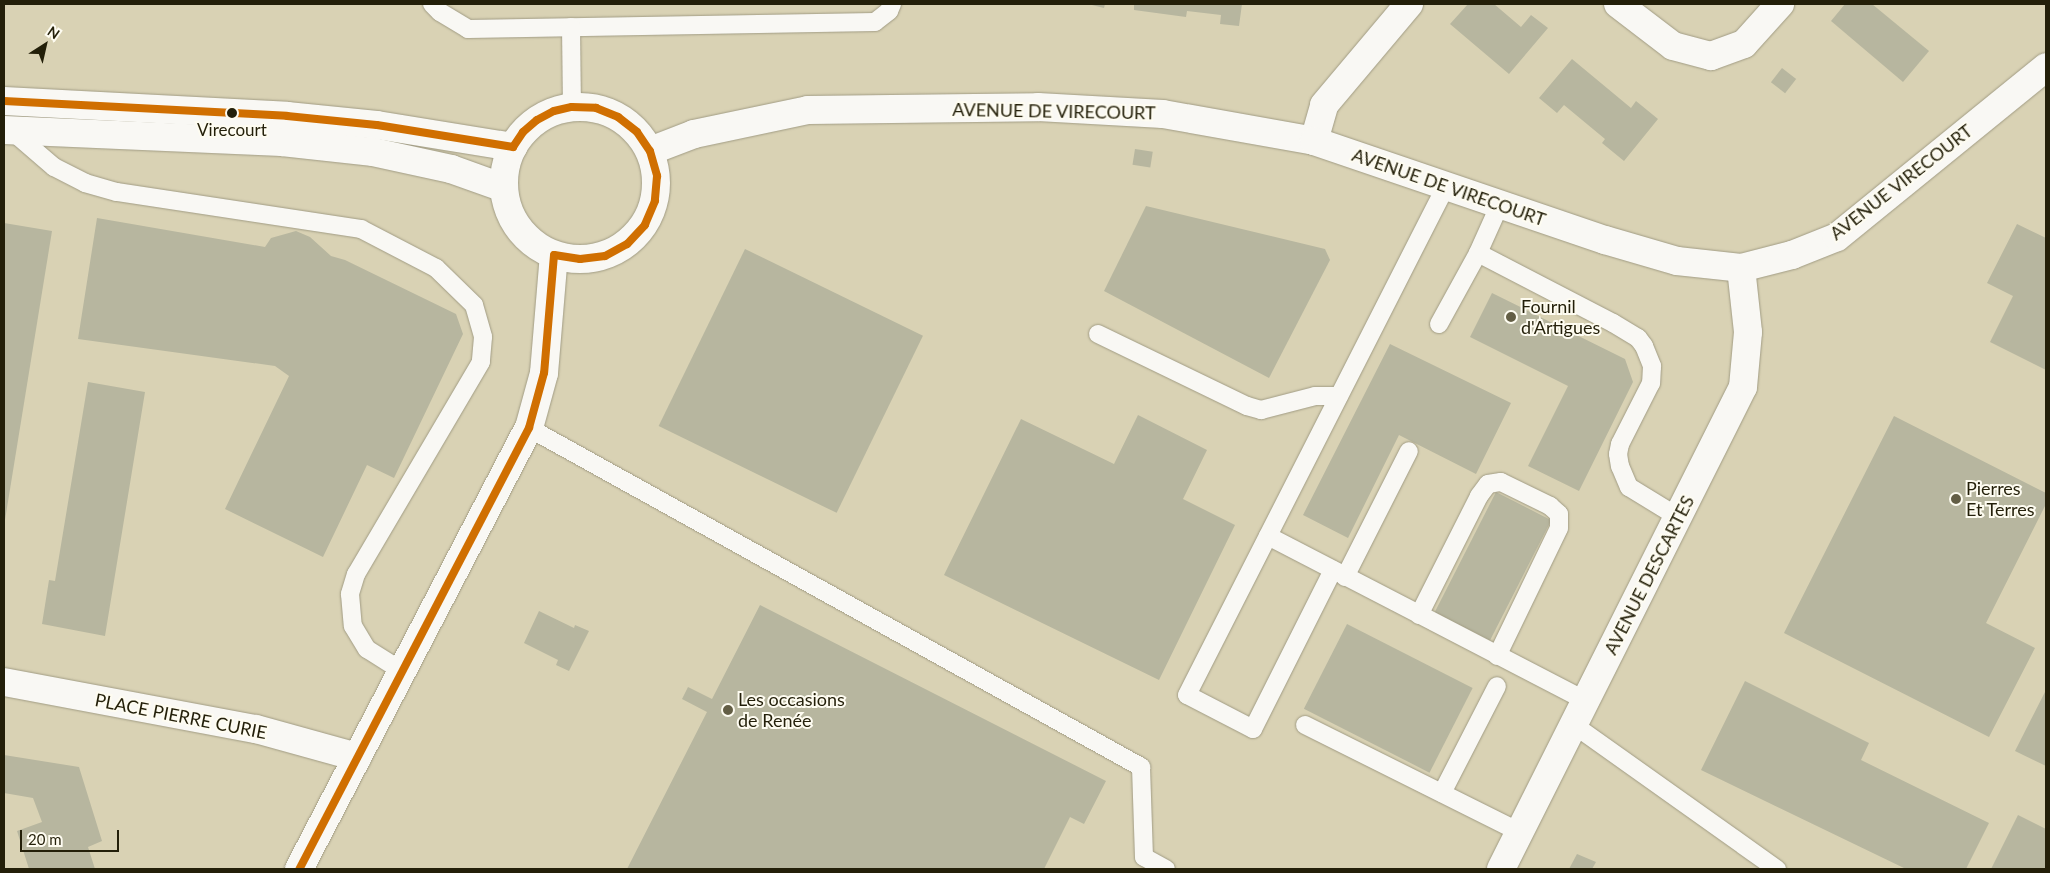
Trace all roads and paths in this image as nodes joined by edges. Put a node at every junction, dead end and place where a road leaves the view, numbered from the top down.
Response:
1 (432, 4) edge
2 (892, 4) edge
3 (1409, 4) edge
4 (1618, 4) edge
5 (1780, 4) edge
6 (571, 28) junction
7 (2046, 67) edge
8 (4, 101) edge
9 (572, 107) junction
10 (8, 130) edge
11 (1314, 141) junction
12 (512, 147) junction
13 (650, 151) junction
14 (1446, 186) junction
15 (504, 188) junction
16 (1500, 204) junction
17 (1478, 253) junction
18 (554, 255) junction
19 (1741, 268) junction
20 (1439, 324) dead end
21 (1098, 334) dead end
22 (1339, 396) junction
23 (529, 428) junction
24 (1408, 451) dead end
25 (1678, 517) junction
26 (1268, 536) junction
27 (1339, 574) junction
28 (1419, 615) junction
29 (1497, 656) junction
30 (402, 671) junction
31 (4, 682) edge
32 (1497, 686) dead end
33 (1580, 713) junction
34 (1305, 725) dead end
35 (357, 757) junction
36 (1442, 793) junction
37 (1520, 832) junction
38 (1507, 865) edge
39 (299, 869) edge
40 (1166, 869) edge
41 (1776, 869) edge

1 - 6 lane
2 - 6 lane
3 - 11 street
4 - 5 street
6 - 9 lane
7 - 19 street, AVENUE VIRECOURT
8 - 12 street
9 - 12 street
9 - 13 street
10 - 15 street
10 - 30 lane
11 - 13 street, AVENUE DE VIRECOURT
11 - 14 street, AVENUE DE VIRECOURT
12 - 15 street
13 - 18 street
14 - 16 street, AVENUE DE VIRECOURT
14 - 22 lane
15 - 18 street
16 - 17 lane
16 - 19 street, AVENUE DE VIRECOURT
17 - 20 lane
17 - 25 lane
18 - 23 street
19 - 25 street, AVENUE DESCARTES
21 - 22 lane
22 - 26 lane
23 - 30 street
23 - 40 lane
24 - 27 lane
25 - 33 street, AVENUE DESCARTES
26 - 27 lane
26 - 27 lane
27 - 28 lane
28 - 29 lane
28 - 29 lane
29 - 33 lane
30 - 35 street
31 - 35 street, PLACE PIERRE CURIE
32 - 36 lane
33 - 37 street, AVENUE DESCARTES
33 - 41 lane
34 - 36 lane
35 - 39 street
36 - 37 lane
37 - 38 street, AVENUE DESCARTES

